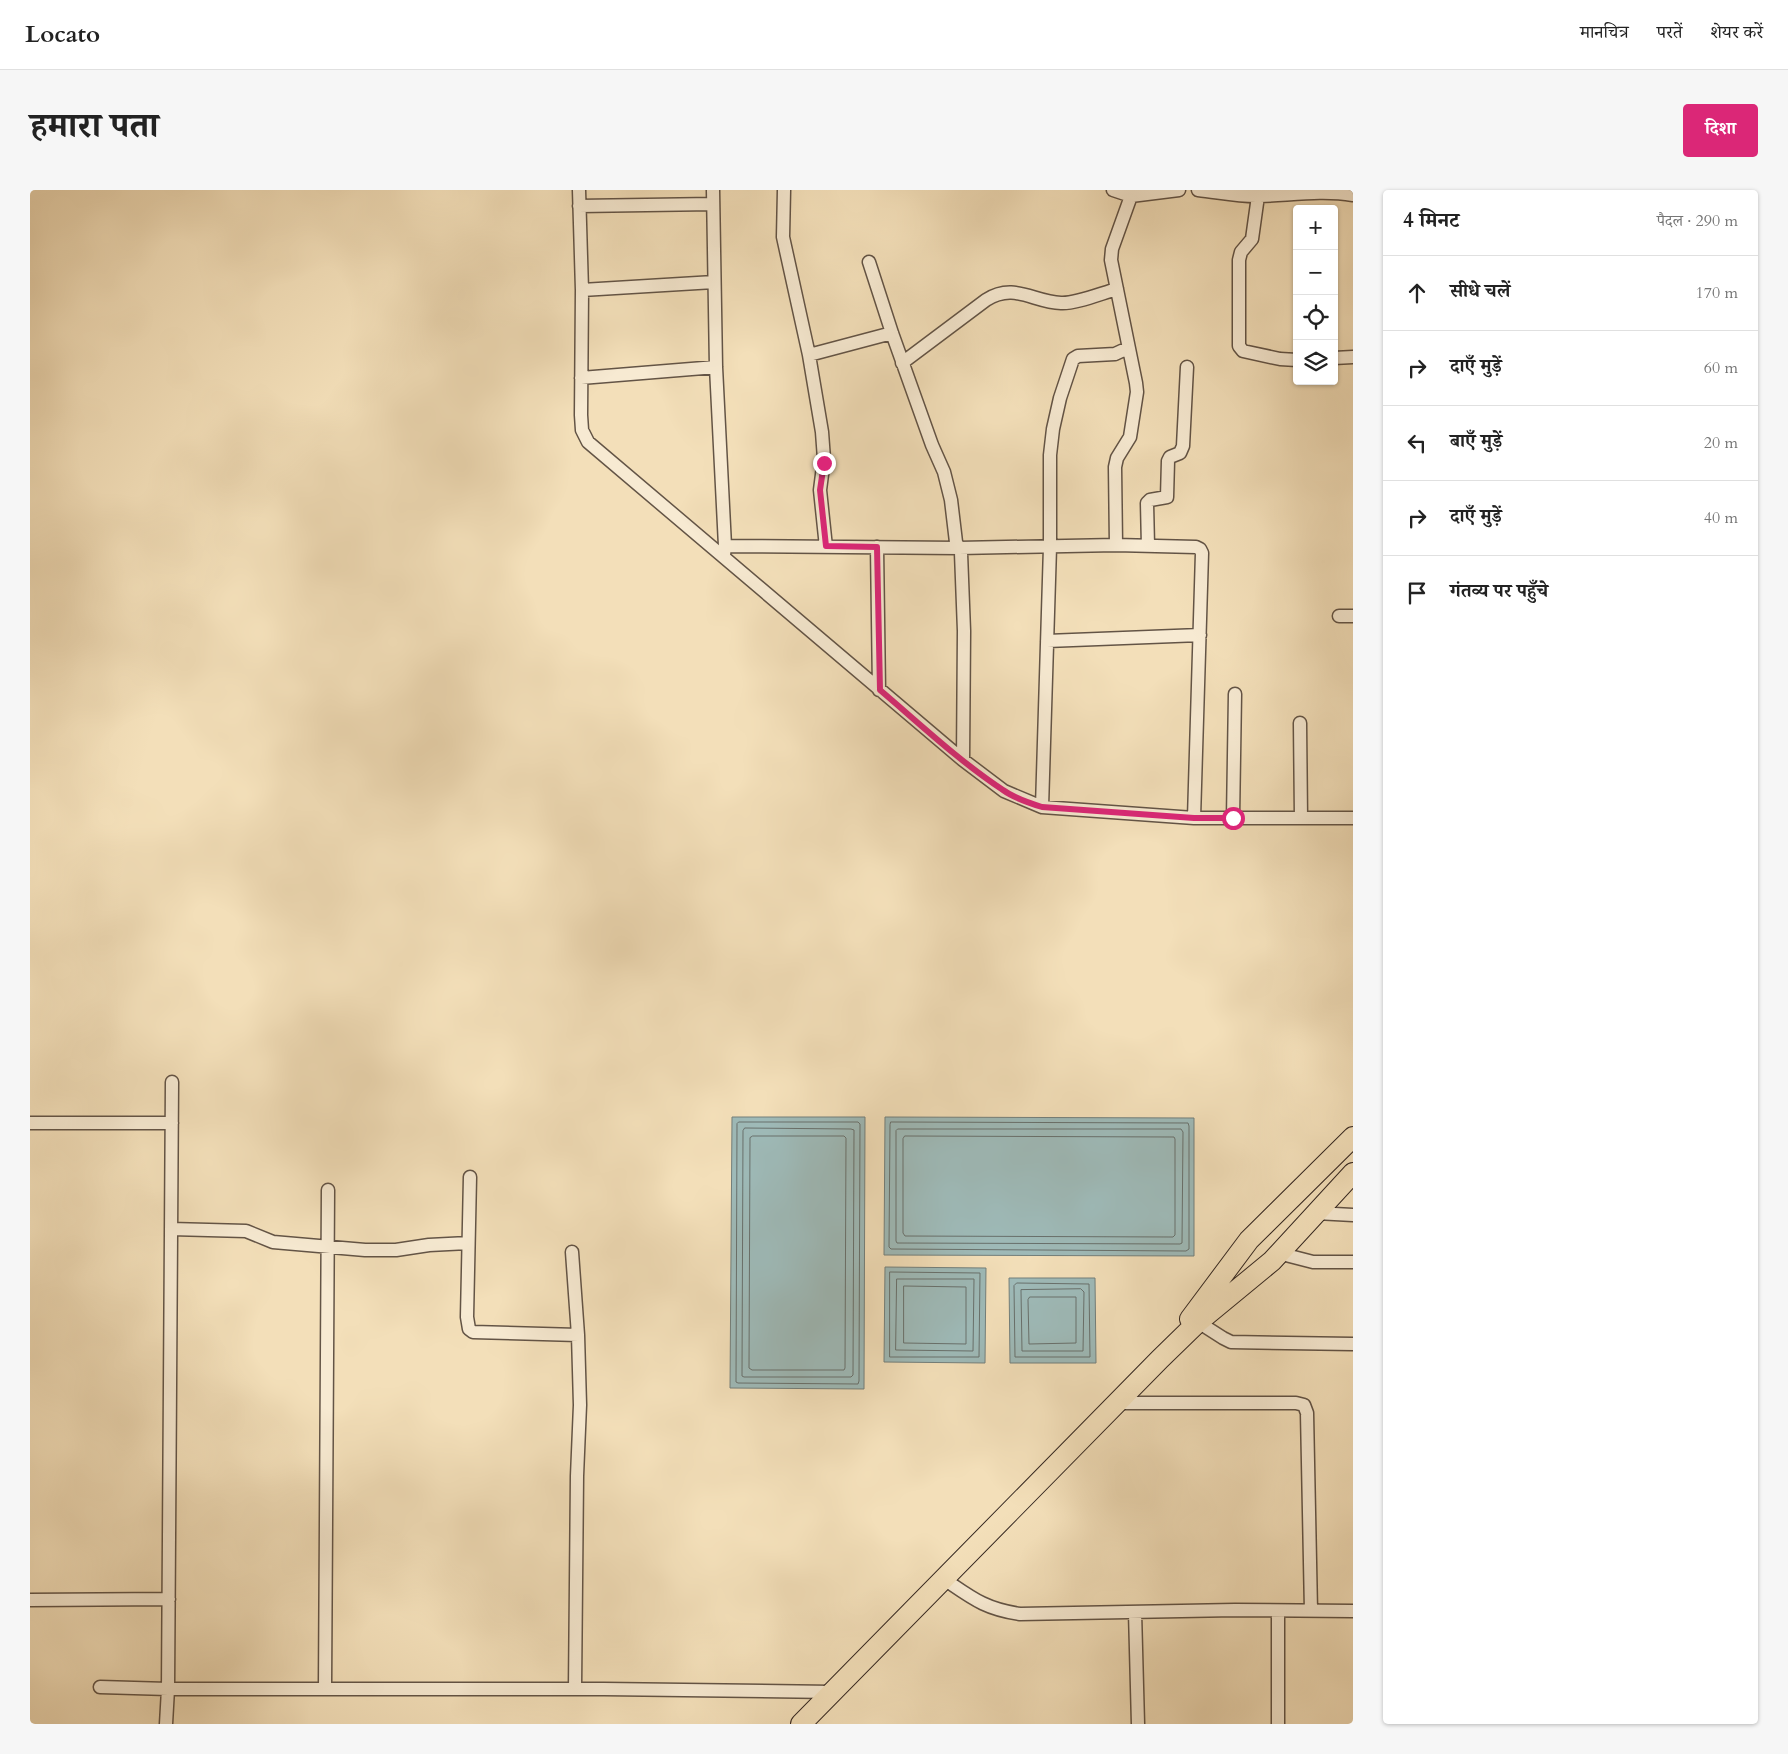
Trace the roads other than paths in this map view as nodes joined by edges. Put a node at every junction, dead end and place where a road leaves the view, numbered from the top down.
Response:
1 (579, 190) edge
2 (713, 190) edge
3 (784, 190) edge
4 (1113, 190) edge
5 (1179, 190) edge
6 (1198, 190) edge
7 (1332, 190) edge
8 (1353, 194) edge
9 (1131, 196) junction
10 (1258, 196) junction
11 (713, 204) junction
12 (578, 206) junction
13 (869, 262) dead end
14 (714, 282) junction
15 (1117, 289) junction
16 (582, 290) junction
17 (892, 333) junction
18 (1128, 348) junction
19 (809, 355) junction
20 (1353, 357) edge
21 (1338, 358) edge
22 (1293, 360) edge
23 (902, 363) junction
24 (1187, 366) dead end
25 (716, 367) junction
26 (581, 378) junction
27 (1116, 545) junction
28 (826, 546) junction
29 (1050, 546) junction
30 (1148, 546) junction
31 (877, 547) junction
32 (959, 548) junction
33 (724, 552) junction
34 (1339, 616) dead end
35 (1353, 616) edge
36 (1200, 635) junction
37 (1048, 641) junction
38 (880, 690) junction
39 (1235, 694) dead end
40 (1300, 723) dead end
41 (963, 760) junction
42 (1042, 807) junction
43 (1194, 818) junction
44 (1233, 818) junction
45 (1302, 818) junction
46 (1353, 818) edge
47 (172, 1082) dead end
48 (30, 1122) edge
49 (172, 1123) junction
50 (1353, 1136) edge
51 (1353, 1173) edge
52 (470, 1177) dead end
53 (328, 1190) dead end
54 (1316, 1213) junction
55 (1353, 1215) edge
56 (171, 1229) junction
57 (468, 1243) junction
58 (328, 1247) junction
59 (572, 1252) dead end
60 (1278, 1254) junction
61 (1353, 1262) edge
62 (1198, 1322) junction
63 (578, 1336) junction
64 (1353, 1344) edge
65 (1160, 1358) junction
66 (1117, 1403) junction
67 (944, 1579) junction
68 (169, 1599) junction
69 (30, 1600) edge
70 (1278, 1611) junction
71 (1311, 1611) junction
72 (1353, 1611) edge
73 (1135, 1612) junction
74 (100, 1687) dead end
75 (325, 1689) junction
76 (575, 1689) junction
77 (168, 1690) junction
78 (833, 1692) junction
79 (166, 1724) edge
80 (802, 1724) edge
81 (1138, 1724) edge
82 (1278, 1724) edge

1 - 12 street
2 - 11 street
3 - 19 street
4 - 9 street
5 - 9 street
6 - 10 street
7 - 8 street
7 - 10 street
9 - 15 street
10 - 22 street
11 - 12 street
11 - 14 street
12 - 16 street
13 - 17 street
14 - 16 street
14 - 25 street
15 - 18 street
15 - 23 street
16 - 26 street
17 - 19 street
17 - 23 street
18 - 27 street
18 - 29 street
19 - 28 street
20 - 21 street
23 - 32 street
24 - 30 street
25 - 26 street
25 - 33 street
26 - 33 street
27 - 29 street
27 - 30 street
28 - 31 street
28 - 33 street
29 - 32 street
29 - 37 street
30 - 36 street
31 - 32 street
31 - 38 street
32 - 41 street
33 - 38 street
34 - 35 street
36 - 37 street
36 - 43 street
37 - 42 street
38 - 41 street
39 - 44 street
40 - 45 street
41 - 42 street
42 - 43 street
43 - 44 street
44 - 45 street
45 - 46 street
47 - 49 street
48 - 49 street
49 - 56 street
50 - 65 main road
51 - 54 main road
52 - 57 street
53 - 58 street
54 - 55 street
54 - 60 main road
56 - 58 street
56 - 68 street
57 - 58 street
57 - 63 street
58 - 75 street
59 - 63 street
60 - 61 street
60 - 62 main road
62 - 64 street
62 - 65 main road
63 - 76 street
65 - 66 main road
66 - 67 main road
66 - 71 street
67 - 73 street
67 - 78 main road
68 - 69 street
68 - 77 street
70 - 71 street
70 - 73 street
70 - 82 street
71 - 72 street
73 - 81 street
74 - 77 street
75 - 76 street
75 - 77 street
76 - 78 street
77 - 79 street
78 - 80 main road

